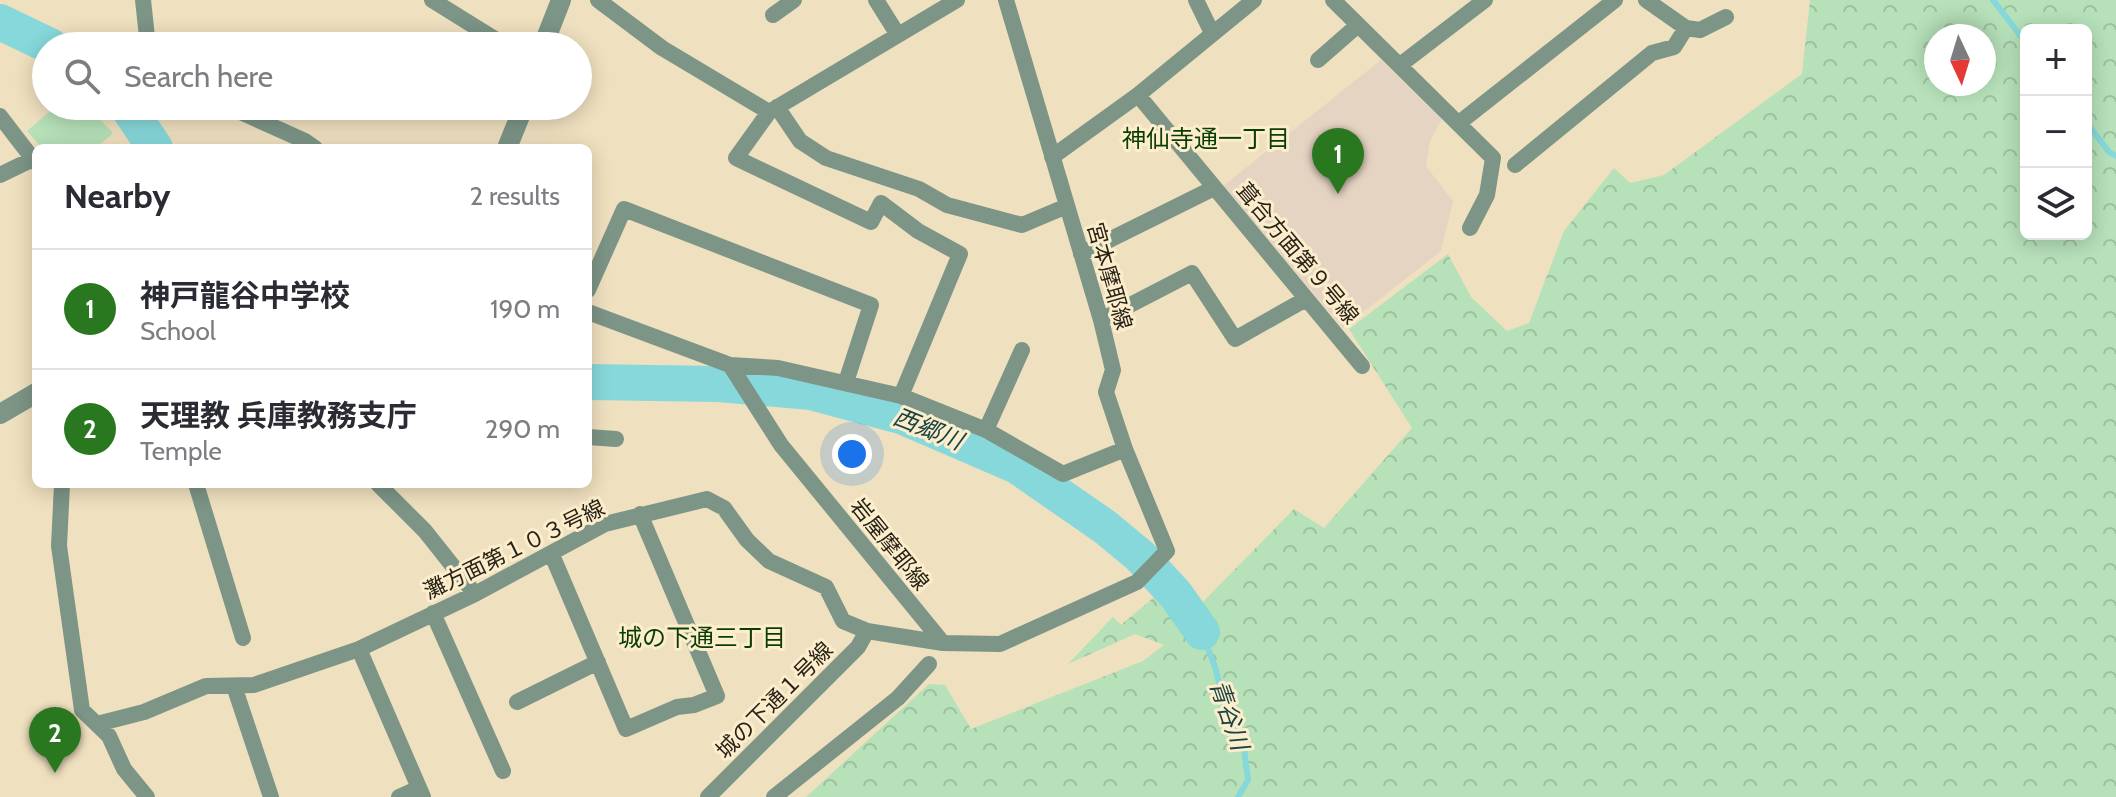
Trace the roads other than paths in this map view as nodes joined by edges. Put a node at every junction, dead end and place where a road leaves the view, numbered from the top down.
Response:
1 (143, 0) edge
2 (432, 0) edge
3 (561, 0) edge
4 (598, 0) edge
5 (794, 0) edge
6 (876, 0) edge
7 (957, 0) edge
8 (1006, 0) edge
9 (1196, 0) edge
10 (1254, 0) edge
11 (1485, 0) edge
12 (1615, 0) edge
13 (1646, 0) edge
14 (1337, 1) edge
15 (773, 15) dead end
16 (1726, 17) dead end
17 (1358, 25) junction
18 (1686, 28) junction
19 (146, 32) edge
20 (483, 32) edge
21 (548, 32) edge
22 (1212, 33) junction
23 (898, 35) junction
24 (1318, 60) dead end
25 (1400, 65) junction
26 (1138, 95) junction
27 (773, 110) junction
28 (0, 116) edge
29 (258, 120) edge
30 (518, 120) edge
31 (1459, 123) junction
32 (309, 144) edge
33 (509, 144) edge
34 (1052, 157) junction
35 (32, 158) edge
36 (32, 162) edge
37 (1515, 165) dead end
38 (0, 175) edge
39 (1214, 188) junction
40 (1067, 206) junction
41 (1470, 228) dead end
42 (1081, 254) junction
43 (592, 281) edge
44 (1306, 299) junction
45 (592, 314) edge
46 (1101, 320) junction
47 (1022, 350) dead end
48 (1362, 366) dead end
49 (732, 368) junction
50 (846, 382) junction
51 (32, 395) edge
52 (901, 396) junction
53 (1, 412) edge
54 (986, 430) junction
55 (592, 437) edge
56 (616, 439) dead end
57 (1125, 449) junction
58 (62, 488) edge
59 (197, 488) edge
60 (382, 488) edge
61 (640, 514) junction
62 (552, 555) junction
63 (1137, 582) joint
64 (475, 594) junction
65 (433, 613) junction
66 (867, 631) junction
67 (243, 638) dead end
68 (943, 643) junction
69 (359, 649) junction
70 (598, 662) junction
71 (929, 664) dead end
72 (234, 686) junction
73 (517, 702) dead end
74 (97, 724) junction
75 (503, 771) dead end
76 (421, 793) edge
77 (147, 797) edge
78 (271, 797) edge
79 (399, 797) edge
80 (708, 797) edge
81 (774, 797) edge

1 - 19 street
2 - 20 street
3 - 21 street
4 - 27 street
5 - 15 street
6 - 23 street
7 - 23 street
8 - 34 street, 宮本摩耶線
9 - 22 street
10 - 22 street
11 - 25 street
12 - 31 street
13 - 18 street
14 - 17 street
16 - 18 street
17 - 24 street
17 - 25 street
18 - 37 street
22 - 26 street
23 - 27 street
25 - 31 street
26 - 34 street
26 - 39 street, 葺合方面第９号線
27 - 40 street
27 - 52 street
28 - 35 street
29 - 32 street
30 - 33 street
31 - 41 street
34 - 40 street, 宮本摩耶線
36 - 38 street
39 - 42 street
39 - 44 street, 葺合方面第９号線
40 - 42 street, 宮本摩耶線
42 - 46 street, 宮本摩耶線
43 - 50 street
44 - 46 street
44 - 48 street, 葺合方面第９号線
45 - 49 street
46 - 57 street, 宮本摩耶線
47 - 54 street
49 - 50 street
49 - 68 street, 岩屋摩耶線
50 - 52 street
51 - 53 street
52 - 54 street
54 - 57 street
55 - 56 street
57 - 63 street, 宮本摩耶線
58 - 74 street
59 - 67 street
60 - 64 street
61 - 62 street, 灘方面第１０３号線
61 - 66 street, 灘方面第１０３号線
61 - 70 street
62 - 64 street, 灘方面第１０３号線
62 - 70 street
63 - 68 street, 灘方面第１０３号線
64 - 65 street, 灘方面第１０３号線
65 - 69 street, 灘方面第１０３号線
65 - 75 street
66 - 68 street, 灘方面第１０３号線
66 - 80 street, 城の下通１号線
69 - 72 street, 灘方面第１０３号線
69 - 76 street
70 - 73 street
71 - 81 street
72 - 74 street, 灘方面第１０３号線
72 - 78 street
74 - 77 street
76 - 79 street

